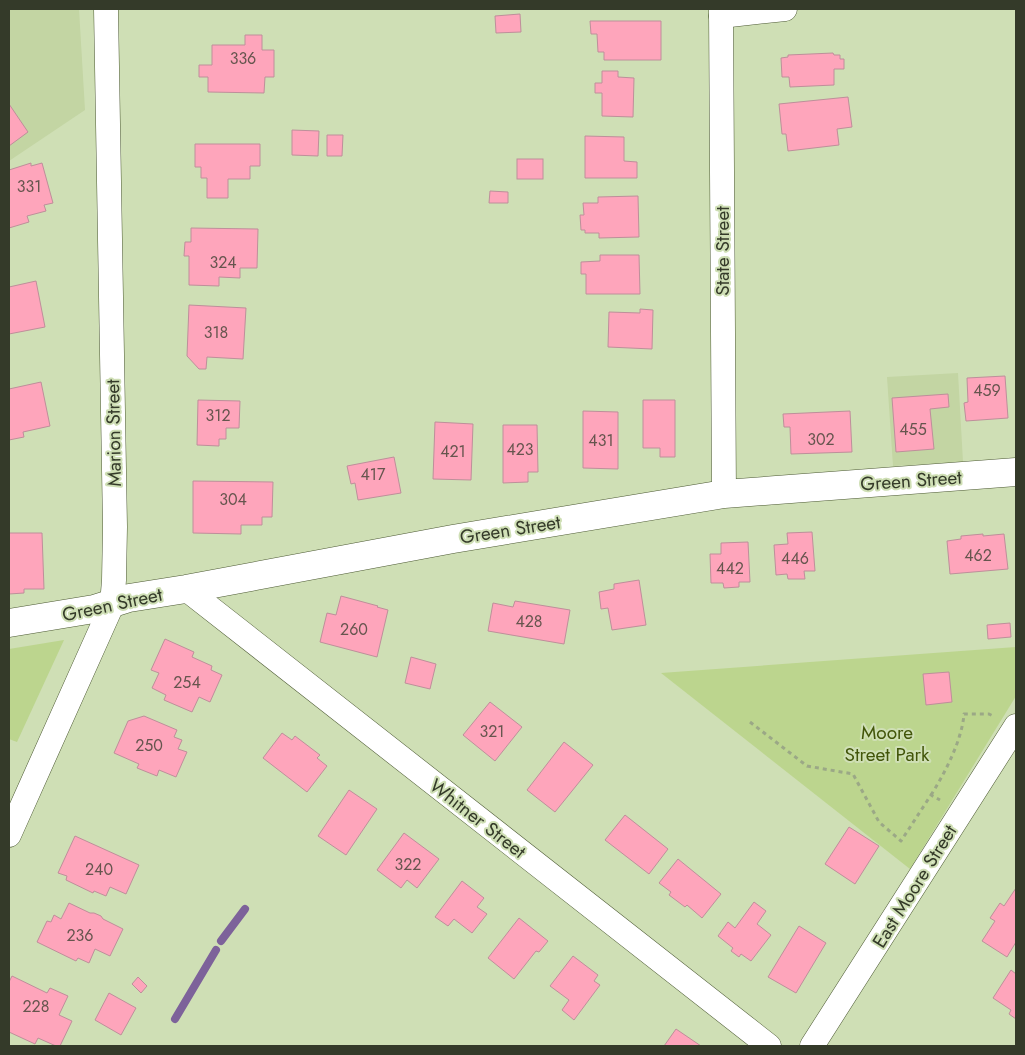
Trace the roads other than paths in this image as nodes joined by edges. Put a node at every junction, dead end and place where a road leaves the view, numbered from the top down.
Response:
1 (106, 9) edge
2 (785, 9) edge
3 (721, 13) edge
4 (1016, 472) edge
5 (724, 494) junction
6 (186, 589) junction
7 (112, 604) junction
8 (9, 623) edge
9 (1016, 726) edge
10 (9, 835) edge
11 (769, 1046) edge
12 (812, 1046) edge

1 - 7 street, Marion Street
2 - 3 street
3 - 5 street, State Street
4 - 5 street, Green Street
5 - 6 street, Green Street
6 - 7 street, Green Street
6 - 11 street, Whitner Street
7 - 8 street, Green Street
7 - 10 street, Marion Street
9 - 12 street, East Moore Street

